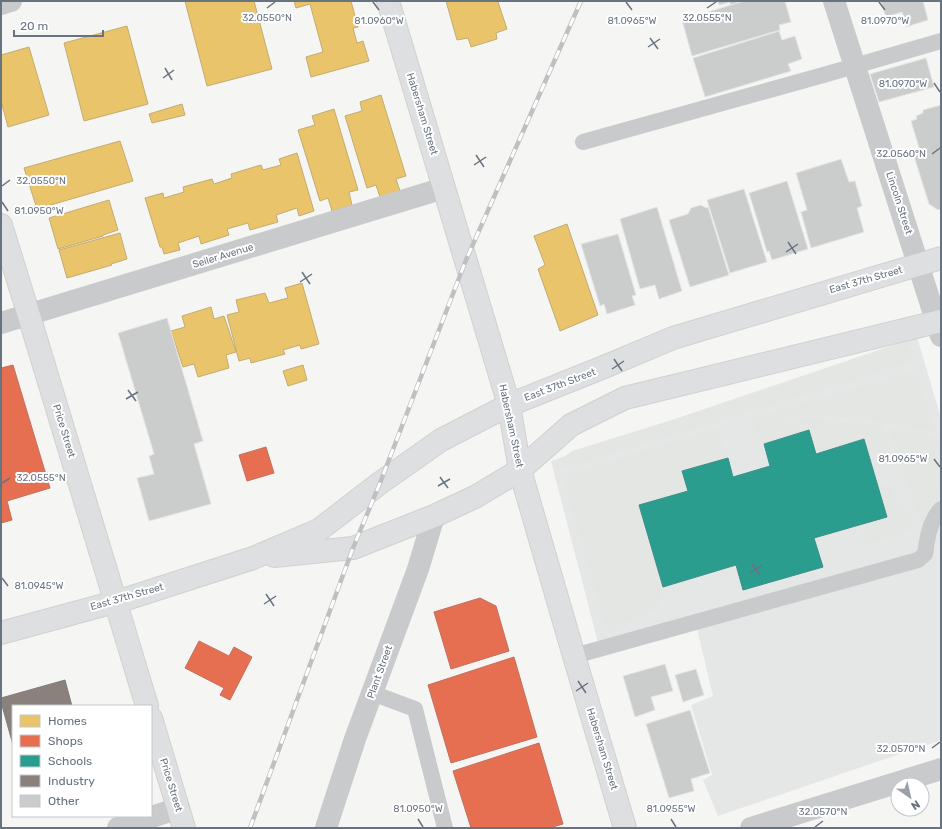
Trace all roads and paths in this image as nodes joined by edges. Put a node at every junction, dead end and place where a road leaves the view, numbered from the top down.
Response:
1 (11, 1) edge
2 (388, 1) edge
3 (834, 1) edge
4 (1, 4) edge
5 (941, 41) edge
6 (855, 66) junction
7 (583, 142) dead end
8 (444, 188) junction
9 (1, 225) edge
10 (941, 258) edge
11 (919, 265) junction
12 (29, 315) junction
13 (1, 322) edge
14 (940, 327) edge
15 (509, 405) junction
16 (520, 470) junction
17 (941, 509) edge
18 (434, 516) junction
19 (253, 558) junction
20 (115, 602) junction
21 (1, 633) edge
22 (574, 656) junction
23 (372, 693) junction
24 (147, 705) edge
25 (152, 721) edge
26 (941, 769) edge
27 (182, 818) edge
28 (118, 828) edge
29 (326, 828) edge
30 (445, 828) edge
31 (625, 828) edge
32 (751, 828) edge

1 - 4 street
2 - 8 main road, Habersham Street
3 - 6 street, Lincoln Street
5 - 6 lane
6 - 7 lane
6 - 11 street, Lincoln Street
8 - 12 street, Seiler Avenue
8 - 15 main road, Habersham Street
9 - 12 main road, Price Street
10 - 11 main road, East 37th Street
11 - 14 street, Lincoln Street
11 - 15 main road, East 37th Street
12 - 13 street, Seiler Avenue
12 - 20 main road, Price Street
14 - 16 main road, East 37th Street
15 - 16 main road, Habersham Street
15 - 19 main road, East 37th Street
16 - 18 main road, East 37th Street
16 - 22 main road, Habersham Street
17 - 22 lane
18 - 19 main road, East 37th Street
18 - 23 street, Plant Street
19 - 20 main road, East 37th Street
20 - 21 main road, East 37th Street
20 - 24 main road, Price Street
22 - 31 main road, Habersham Street
23 - 29 street, Plant Street
23 - 30 lane
25 - 27 main road, Price Street
26 - 32 street
27 - 28 street

